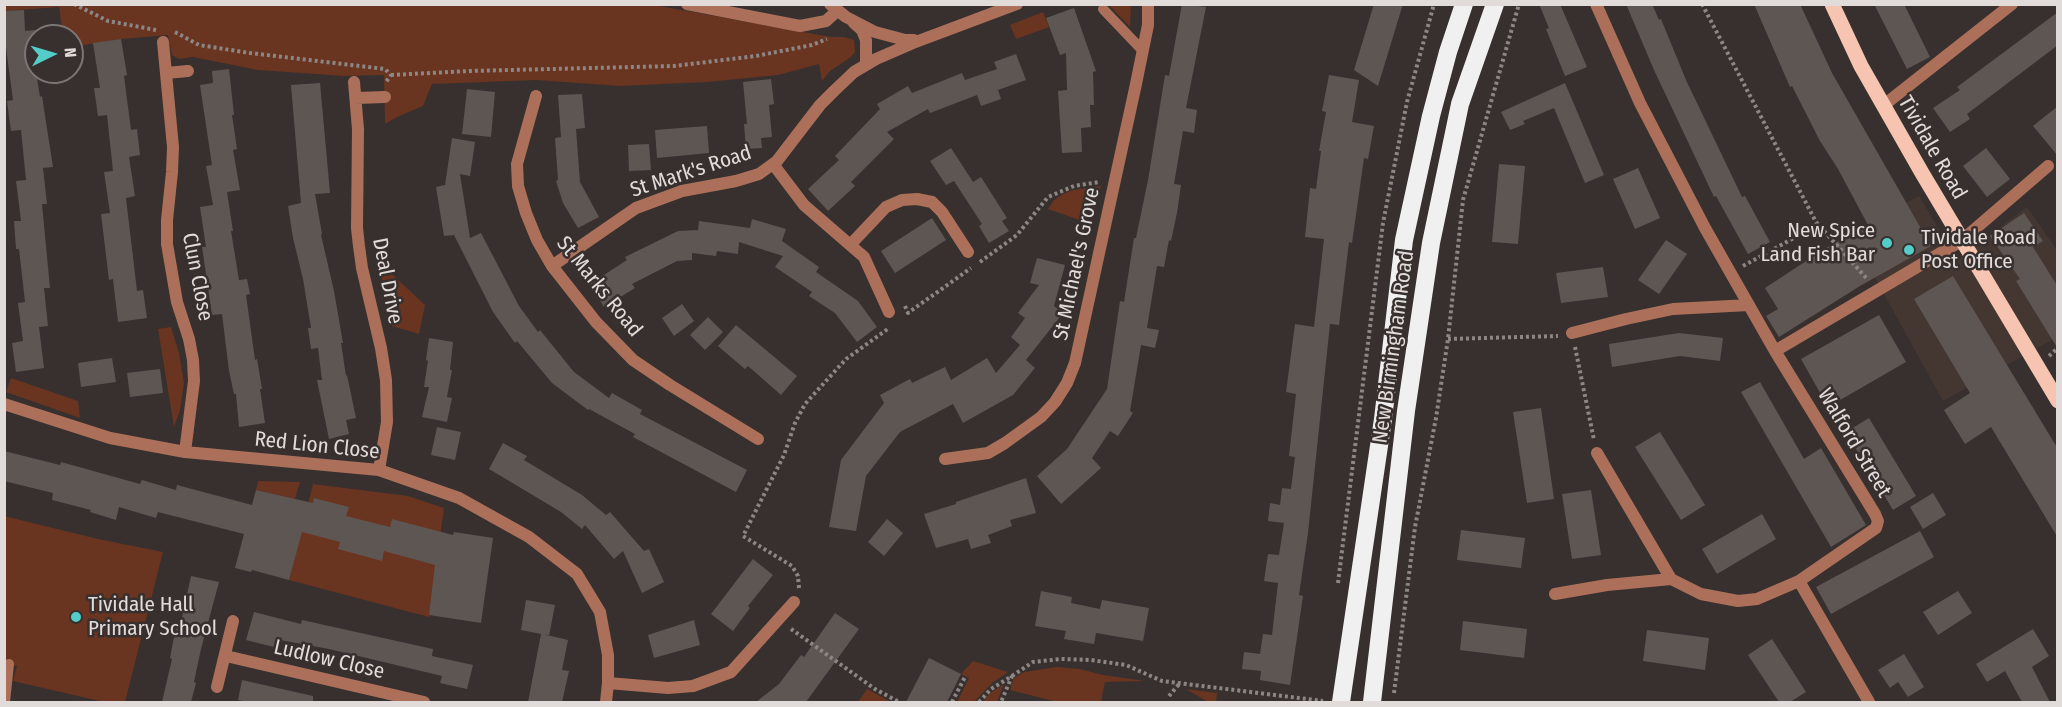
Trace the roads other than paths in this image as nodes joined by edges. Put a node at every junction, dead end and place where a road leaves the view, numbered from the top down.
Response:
1 (687, 4) edge
2 (1017, 4) edge
3 (1148, 4) edge
4 (1464, 4) edge
5 (1496, 4) edge
6 (1596, 4) edge
7 (1832, 4) edge
8 (2012, 4) edge
9 (1103, 9) dead end
10 (838, 11) edge
11 (921, 40) junction
12 (163, 42) dead end
13 (1143, 51) junction
14 (867, 65) junction
15 (188, 71) dead end
16 (166, 73) junction
17 (354, 82) dead end
18 (536, 96) dead end
19 (385, 97) dead end
20 (356, 98) junction
21 (1884, 105) junction
22 (773, 164) junction
23 (2048, 166) dead end
24 (1404, 240) junction
25 (1961, 241) junction
26 (1431, 243) junction
27 (851, 244) junction
28 (968, 252) dead end
29 (552, 266) junction
30 (1749, 305) junction
31 (894, 316) road end
32 (1572, 333) road end
33 (1775, 351) junction
34 (2058, 401) edge
35 (4, 405) edge
36 (758, 439) dead end
37 (185, 452) junction
38 (1597, 453) road end
39 (945, 459) dead end
40 (379, 470) junction
41 (1671, 579) junction
42 (1799, 581) junction
43 (1555, 594) dead end
44 (796, 596) road end
45 (234, 621) dead end
46 (226, 656) junction
47 (9, 664) dead end
48 (608, 683) junction
49 (217, 687) dead end
50 (5, 702) edge
51 (424, 702) edge
52 (606, 702) edge
53 (1332, 702) edge
54 (1372, 702) edge
55 (1869, 702) edge

1 - 10 street
2 - 11 street, St Mark's Road
3 - 13 street, St Michael's Grove
4 - 24 highway, New Birmingham Road
5 - 26 highway, New Birmingham Road
6 - 30 street, Walford Street
7 - 21 main road, Tividale Road
8 - 21 street
9 - 13 lane
10 - 11 street
10 - 14 street
11 - 14 street, St Mark's Road
12 - 16 street, Clun Close
13 - 39 street, St Michael's Grove
14 - 22 street, St Mark's Road
15 - 16 street
16 - 37 street, Clun Close
17 - 20 street, Deal Drive
18 - 29 street, St Marks Road
19 - 20 street
20 - 40 street, Deal Drive
21 - 25 main road, Tividale Road
22 - 27 street
22 - 29 street, St Mark's Road
23 - 25 street
24 - 26 highway
24 - 53 highway, New Birmingham Road
25 - 33 street
25 - 34 main road, Tividale Road
26 - 54 highway, New Birmingham Road
27 - 28 street
27 - 31 street
29 - 36 street, St Marks Road
30 - 32 street
30 - 33 street, Walford Street
33 - 42 street, Walford Street
35 - 37 street, Red Lion Close
37 - 40 street, Red Lion Close
38 - 41 street
40 - 48 street, Red Lion Close
41 - 42 street, Walford Street
41 - 43 street
42 - 55 street
44 - 48 street
45 - 46 street
46 - 49 street
46 - 51 street, Ludlow Close
47 - 50 lane
48 - 52 street, Red Lion Close

